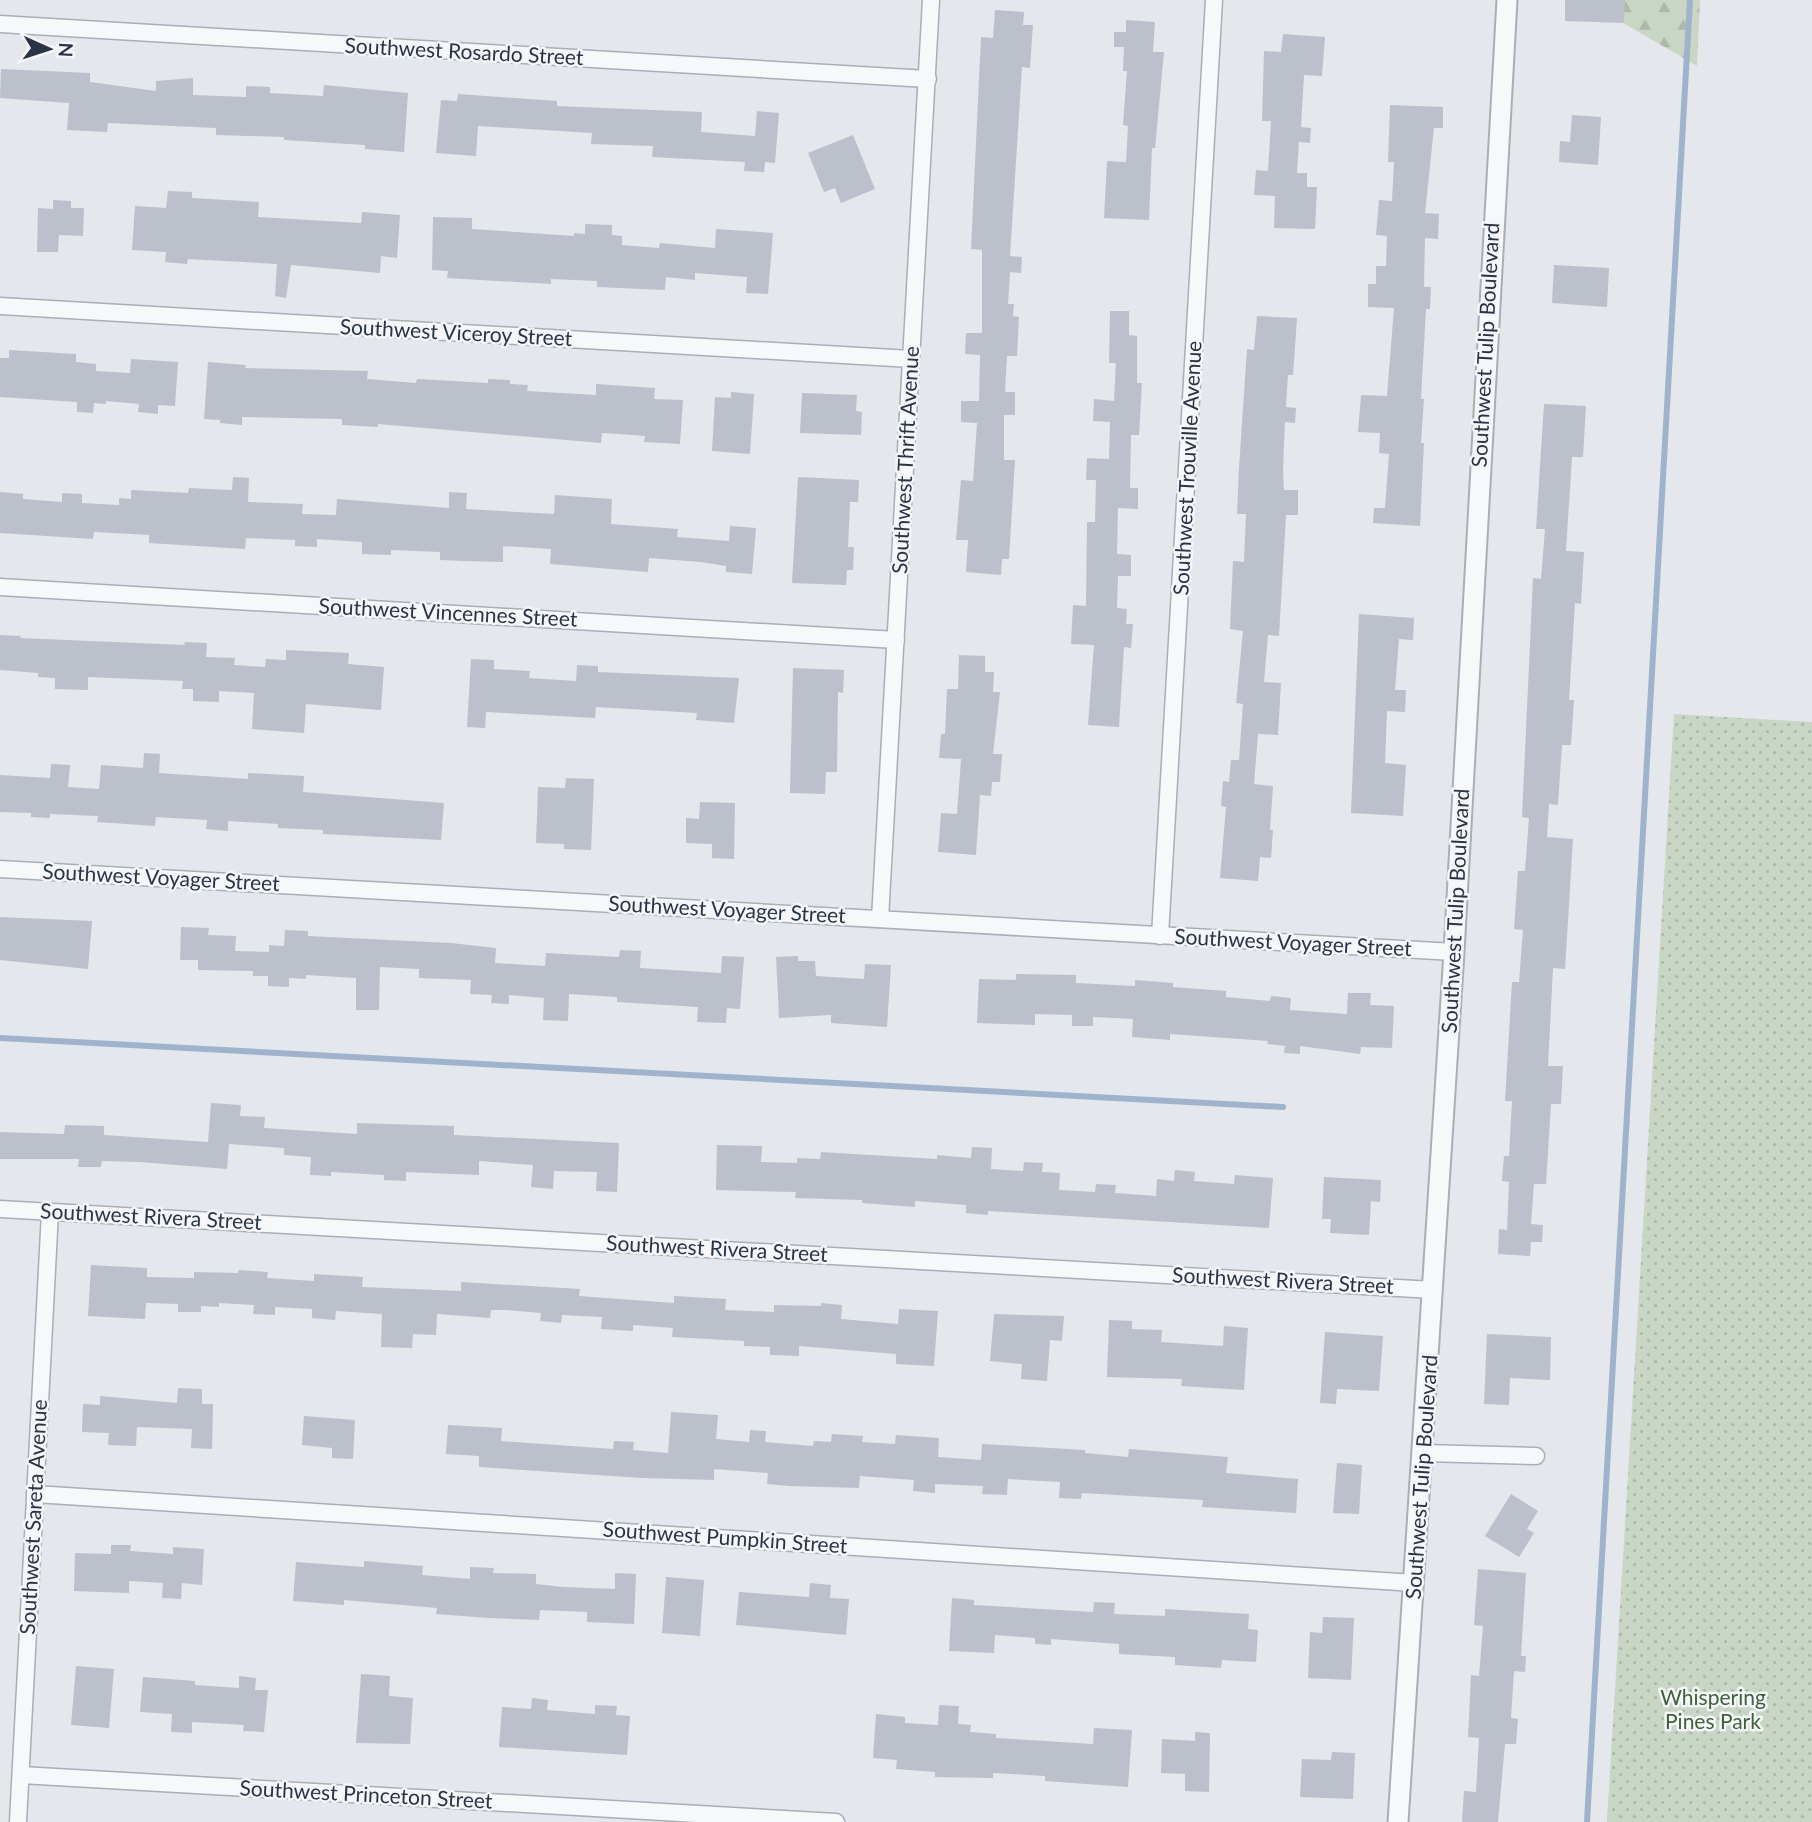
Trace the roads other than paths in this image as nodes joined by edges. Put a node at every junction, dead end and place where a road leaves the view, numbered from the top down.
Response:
1 (931, 0) edge
2 (1214, 0) edge
3 (1507, 0) edge
4 (0, 24) edge
5 (928, 79) junction
6 (0, 306) edge
7 (911, 359) junction
8 (0, 587) edge
9 (896, 640) junction
10 (0, 869) edge
11 (880, 919) junction
12 (1160, 936) junction
13 (1454, 952) junction
14 (0, 1209) edge
15 (50, 1212) junction
16 (1433, 1290) junction
17 (1423, 1452) junction
18 (1536, 1456) dead end
19 (35, 1494) junction
20 (1415, 1583) junction
21 (21, 1774) junction
22 (18, 1822) edge
23 (836, 1822) edge
24 (1398, 1822) edge

1 - 5 street, Southwest Thrift Avenue
2 - 12 street, Southwest Trouville Avenue
3 - 13 street, Southwest Tulip Boulevard
4 - 5 street, Southwest Rosardo Street
5 - 7 street, Southwest Thrift Avenue
6 - 7 street, Southwest Viceroy Street
7 - 9 street, Southwest Thrift Avenue
8 - 9 street, Southwest Vincennes Street
9 - 11 street, Southwest Thrift Avenue
10 - 11 street, Southwest Voyager Street
11 - 12 street, Southwest Voyager Street
12 - 13 street, Southwest Voyager Street
13 - 16 street, Southwest Tulip Boulevard
14 - 15 street, Southwest Rivera Street
15 - 16 street, Southwest Rivera Street
15 - 19 street, Southwest Sareta Avenue
16 - 17 street, Southwest Tulip Boulevard
17 - 18 street
17 - 20 street, Southwest Tulip Boulevard
19 - 20 street, Southwest Pumpkin Street
19 - 21 street, Southwest Sareta Avenue
20 - 24 street, Southwest Tulip Boulevard
21 - 22 street, Southwest Sareta Avenue
21 - 23 street, Southwest Princeton Street

